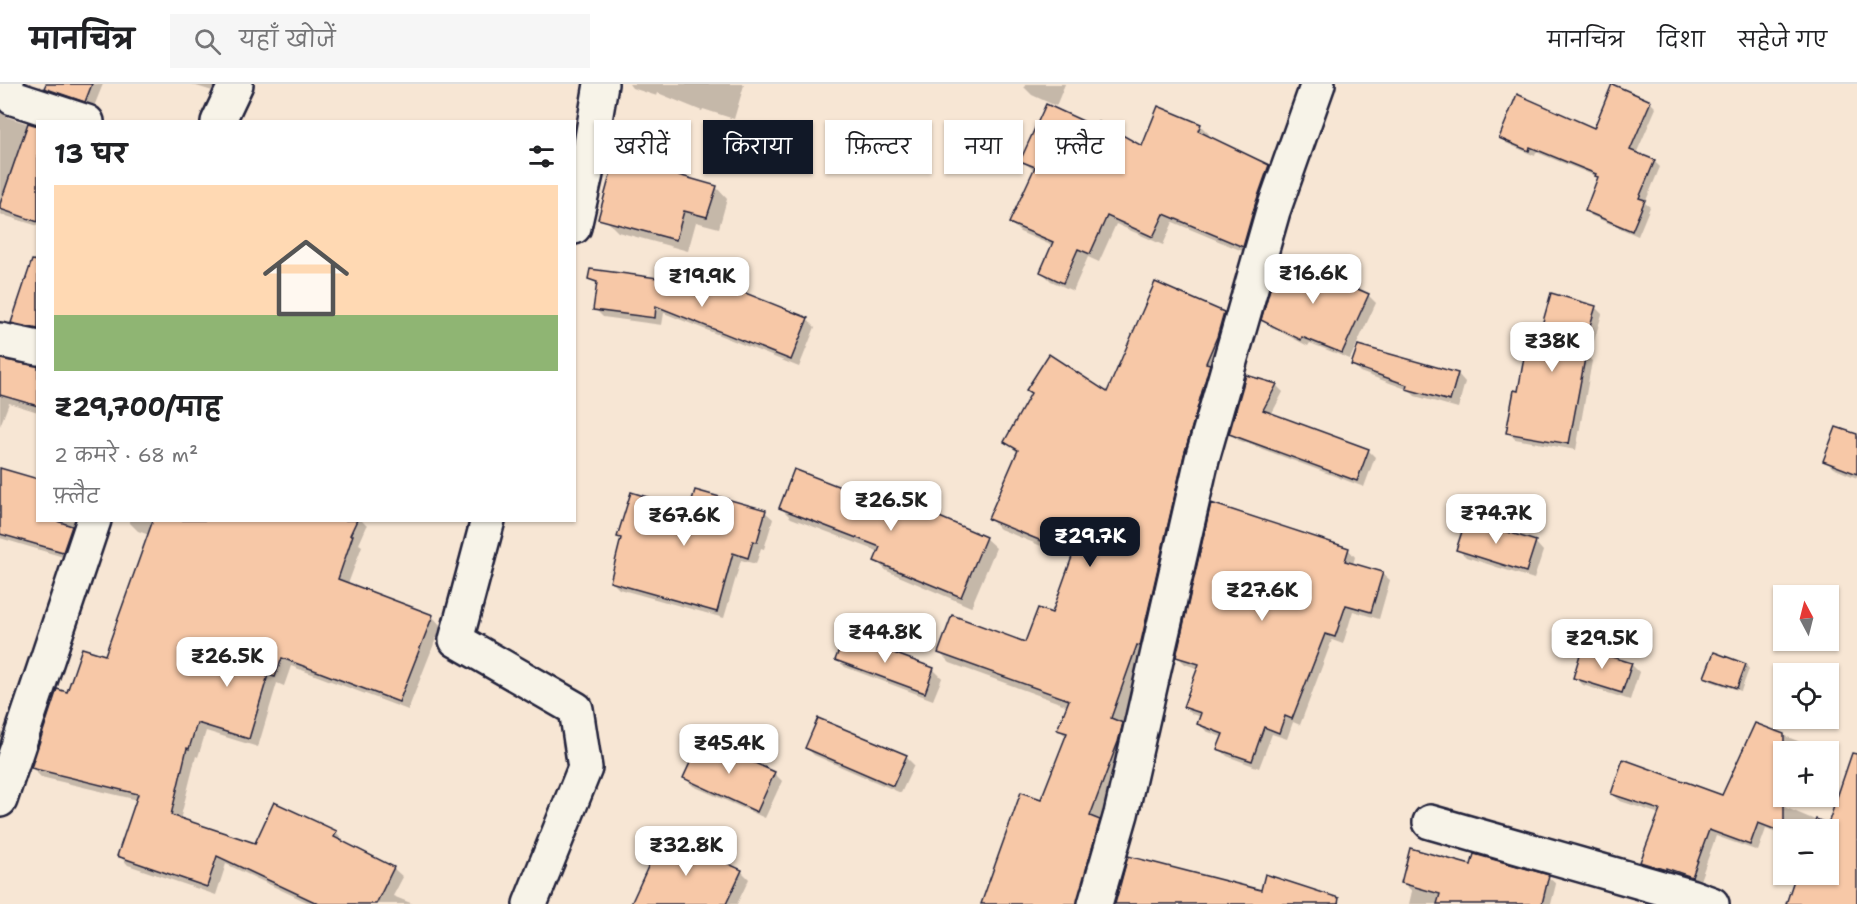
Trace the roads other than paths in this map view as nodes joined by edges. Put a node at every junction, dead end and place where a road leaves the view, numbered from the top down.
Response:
1 (4, 84) edge
2 (236, 84) edge
3 (601, 84) edge
4 (1318, 84) edge
5 (81, 120) edge
6 (219, 120) edge
7 (576, 218) edge
8 (0, 340) edge
9 (36, 348) edge
10 (93, 522) edge
11 (487, 522) edge
12 (0, 800) edge
13 (1430, 822) dead end
14 (530, 904) edge
15 (1095, 904) edge
16 (1712, 904) edge

1 - 5 street
2 - 6 street
3 - 7 street
4 - 15 street
8 - 9 street
10 - 12 street
11 - 14 street
13 - 16 street

